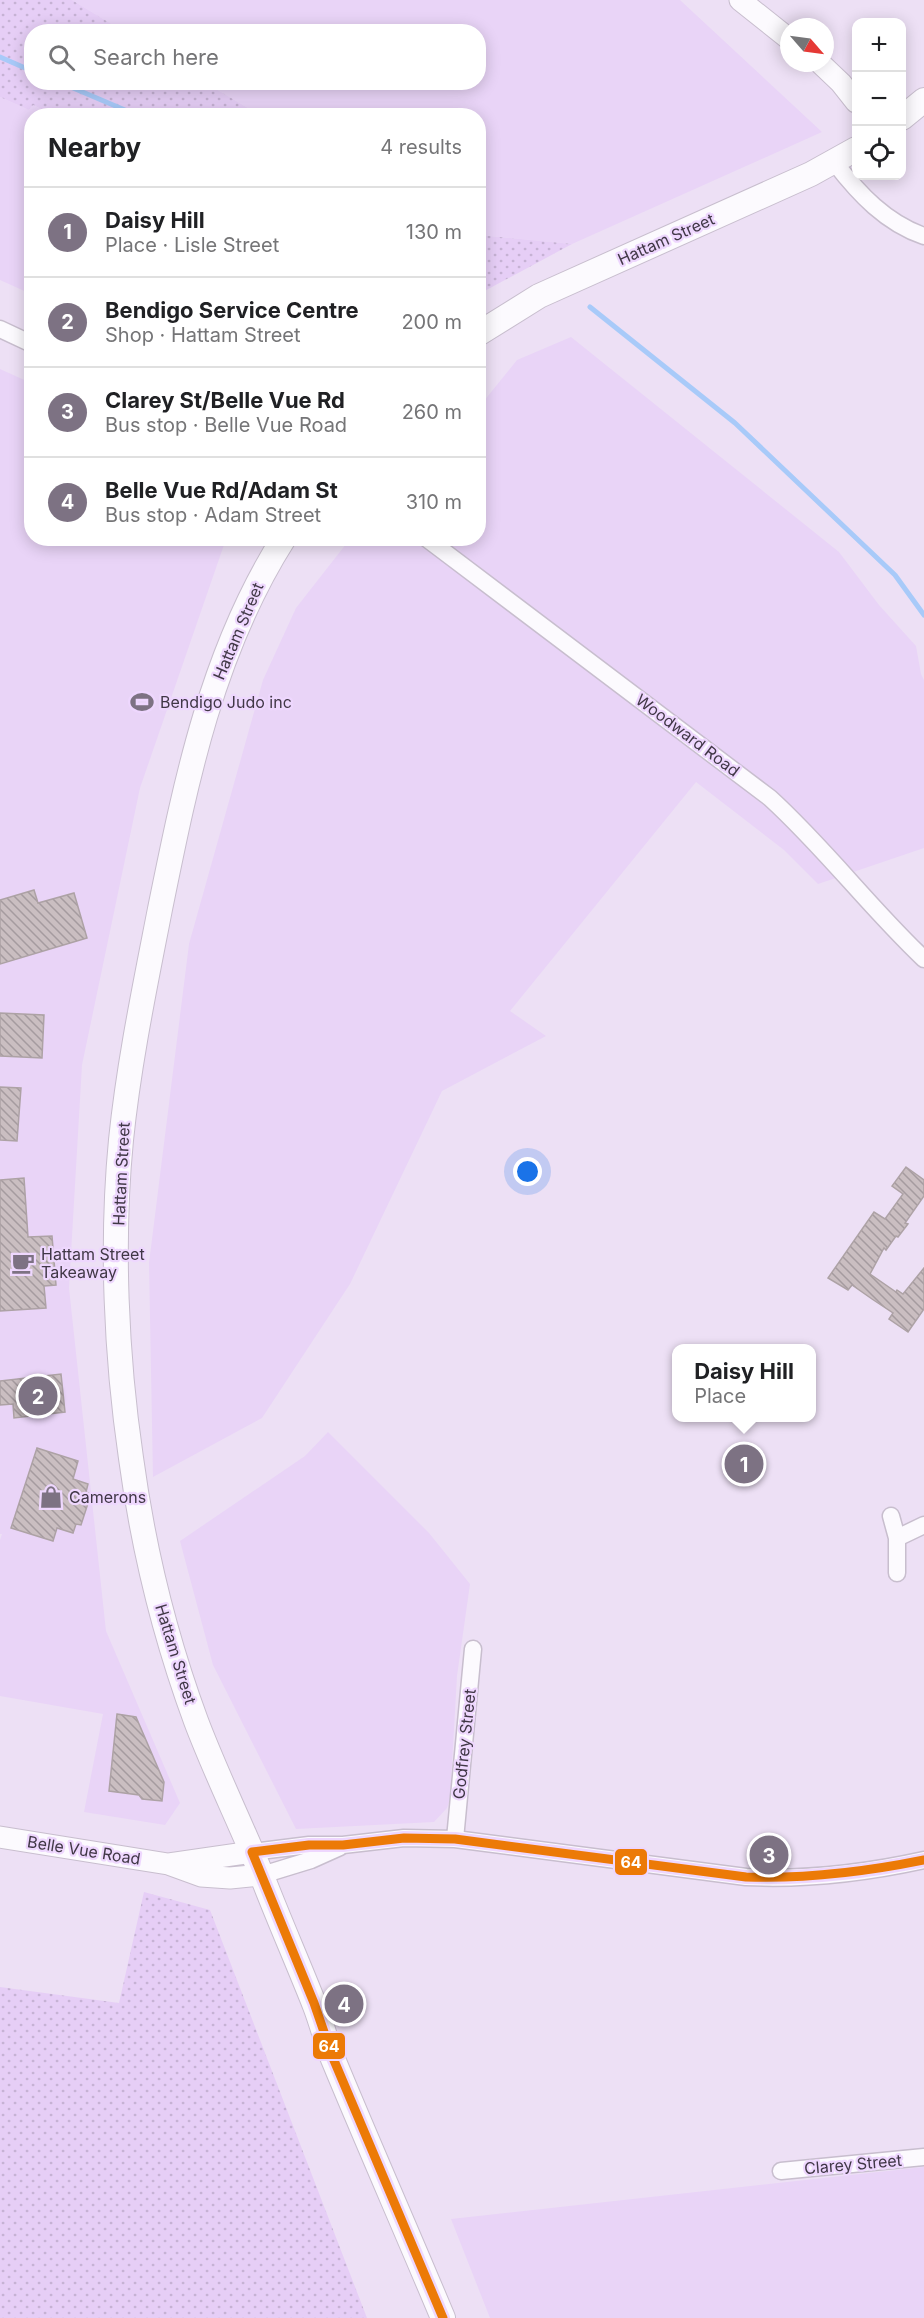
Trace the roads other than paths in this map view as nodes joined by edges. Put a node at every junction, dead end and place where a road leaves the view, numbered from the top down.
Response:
1 (740, 0) edge
2 (780, 32) edge
3 (829, 72) edge
4 (852, 97) edge
5 (924, 100) edge
6 (906, 115) edge
7 (852, 152) edge
8 (834, 163) junction
9 (924, 236) edge
10 (0, 329) edge
11 (486, 329) edge
12 (24, 340) edge
13 (279, 546) edge
14 (437, 546) edge
15 (924, 959) edge
16 (891, 1516) dead end
17 (924, 1525) edge
18 (897, 1538) junction
19 (897, 1573) dead end
20 (473, 1649) dead end
21 (0, 1837) edge
22 (455, 1839) junction
23 (343, 1845) junction
24 (252, 1852) junction
25 (924, 1860) edge
26 (168, 1864) junction
27 (262, 1875) junction
28 (924, 2157) edge
29 (781, 2171) dead end
30 (443, 2318) edge

1 - 2 street
3 - 4 street
5 - 6 main road
7 - 8 main road, Hattam Street
8 - 9 street
8 - 11 main road, Hattam Street
10 - 12 street
13 - 24 main road, Hattam Street
14 - 15 street, Woodward Road
16 - 18 street
17 - 18 street
18 - 19 street
20 - 22 street, Godfrey Street
21 - 26 street, Belle Vue Road
22 - 23 street, Belle Vue Road
22 - 25 street, Belle Vue Road
23 - 24 street, Belle Vue Road
23 - 27 street, Belle Vue Road
24 - 26 street, Belle Vue Road
24 - 27 main road, Hattam Street
26 - 27 street, Belle Vue Road
27 - 30 main road, Hattam Street
28 - 29 street, Clarey Street

